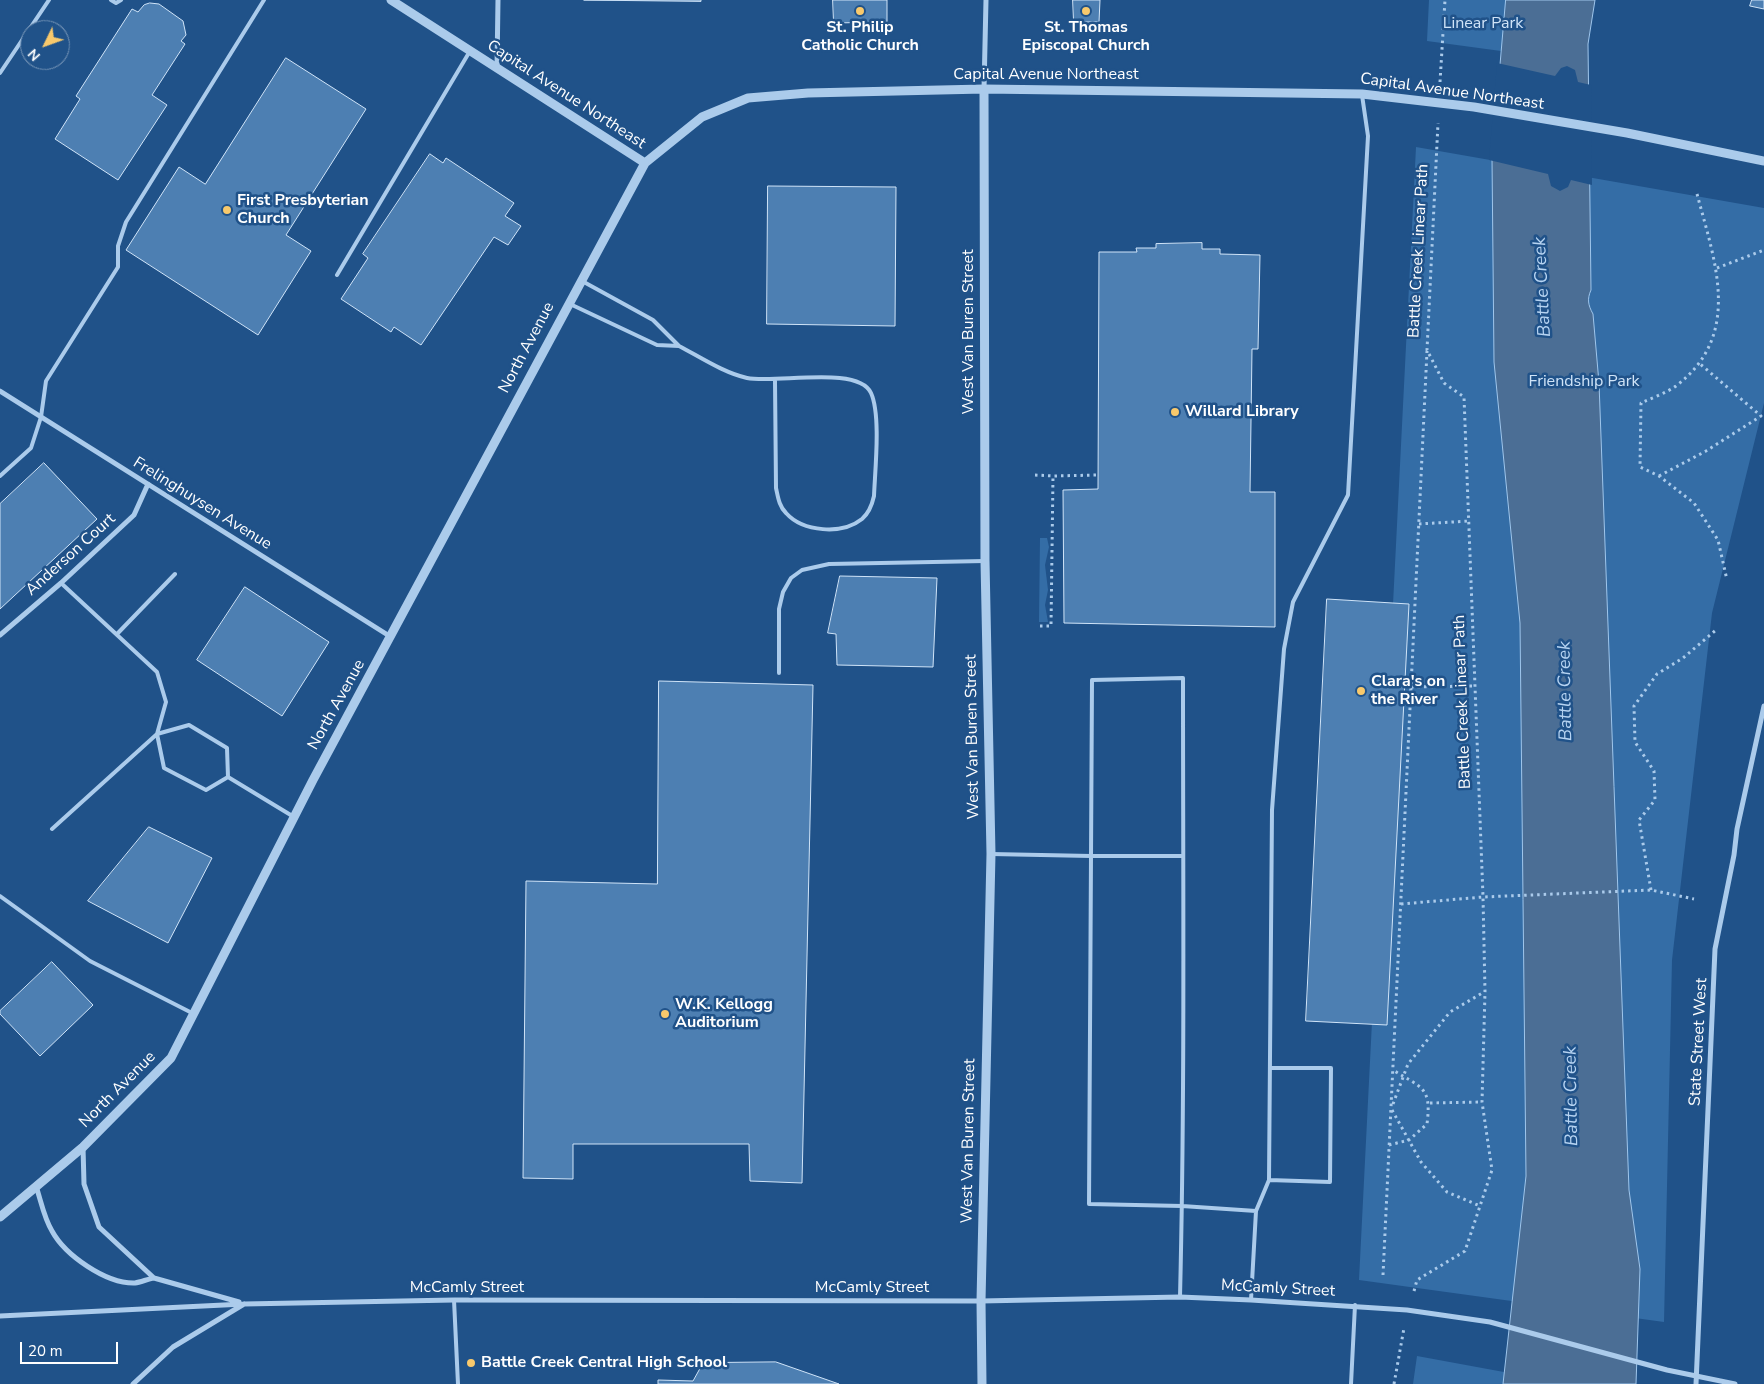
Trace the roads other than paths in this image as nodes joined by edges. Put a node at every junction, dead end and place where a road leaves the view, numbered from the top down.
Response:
1 (49, 0) edge
2 (111, 0) edge
3 (121, 0) edge
4 (264, 0) edge
5 (391, 0) edge
6 (498, 0) edge
7 (986, 0) edge
8 (470, 51) junction
9 (497, 68) junction
10 (0, 73) edge
11 (984, 90) junction
12 (1362, 94) junction
13 (1764, 160) edge
14 (644, 163) junction
15 (337, 275) dead end
16 (581, 280) junction
17 (568, 303) junction
18 (679, 346) junction
19 (774, 381) junction
20 (0, 390) edge
21 (40, 417) junction
22 (0, 476) edge
23 (148, 484) junction
24 (985, 561) junction
25 (174, 574) dead end
26 (61, 583) junction
27 (118, 633) junction
28 (0, 635) edge
29 (391, 637) junction
30 (779, 673) dead end
31 (1764, 706) edge
32 (157, 734) junction
33 (228, 777) junction
34 (294, 817) junction
35 (52, 829) dead end
36 (990, 854) junction
37 (1091, 856) junction
38 (1183, 856) junction
39 (0, 896) edge
40 (194, 1014) junction
41 (1270, 1068) junction
42 (83, 1147) junction
43 (1269, 1180) junction
44 (36, 1186) junction
45 (1182, 1206) junction
46 (1256, 1211) junction
47 (0, 1217) edge
48 (154, 1278) junction
49 (1180, 1297) junction
50 (454, 1300) junction
51 (1251, 1300) junction
52 (981, 1301) junction
53 (244, 1304) junction
54 (1355, 1306) junction
55 (0, 1316) edge
56 (1696, 1377) junction
57 (133, 1384) edge
58 (458, 1384) edge
59 (982, 1384) edge
60 (1352, 1384) edge
61 (1696, 1384) edge
62 (1736, 1384) edge

1 - 10 lane
2 - 3 lane
4 - 21 lane
5 - 8 street, Capital Avenue Northeast
6 - 9 street
7 - 11 street
8 - 9 street, Capital Avenue Northeast
8 - 15 lane
9 - 14 street, Capital Avenue Northeast
11 - 12 street, Capital Avenue Northeast
11 - 14 street, Capital Avenue Northeast
11 - 24 street, West Van Buren Street
12 - 13 street, Capital Avenue Northeast
12 - 41 lane
14 - 16 street, North Avenue
16 - 17 street, North Avenue
16 - 18 lane
17 - 18 lane
17 - 29 street, North Avenue
18 - 19 lane
19 - 19 lane
20 - 21 street, Frelinghuysen Avenue
21 - 22 lane
21 - 23 street, Frelinghuysen Avenue
23 - 26 street, Anderson Court
23 - 29 street, Frelinghuysen Avenue
24 - 30 lane
24 - 36 street, West Van Buren Street
25 - 27 lane
26 - 27 lane
26 - 28 street, Anderson Court
27 - 32 lane
29 - 34 street, North Avenue
31 - 56 street, State Street West
32 - 33 lane
32 - 33 lane
32 - 35 lane
33 - 34 lane
34 - 40 street, North Avenue
36 - 37 lane
36 - 52 street, West Van Buren Street
37 - 38 lane
37 - 38 lane
37 - 45 lane
38 - 45 lane
39 - 40 lane
40 - 42 street, North Avenue
41 - 43 lane
41 - 43 lane
42 - 44 street, North Avenue
42 - 48 street
43 - 46 lane
44 - 47 street, North Avenue
44 - 48 street
45 - 46 lane
45 - 49 lane
46 - 51 lane
48 - 53 street
49 - 51 street, McCamly Street
49 - 52 street, McCamly Street
50 - 52 street, McCamly Street
50 - 53 street, McCamly Street
50 - 58 lane
51 - 54 street, McCamly Street
52 - 59 street, West Van Buren Street
53 - 55 street, McCamly Street
53 - 57 street
54 - 56 street, McCamly Street
54 - 60 lane
56 - 61 street, State Street West
56 - 62 street, McCamly Street

